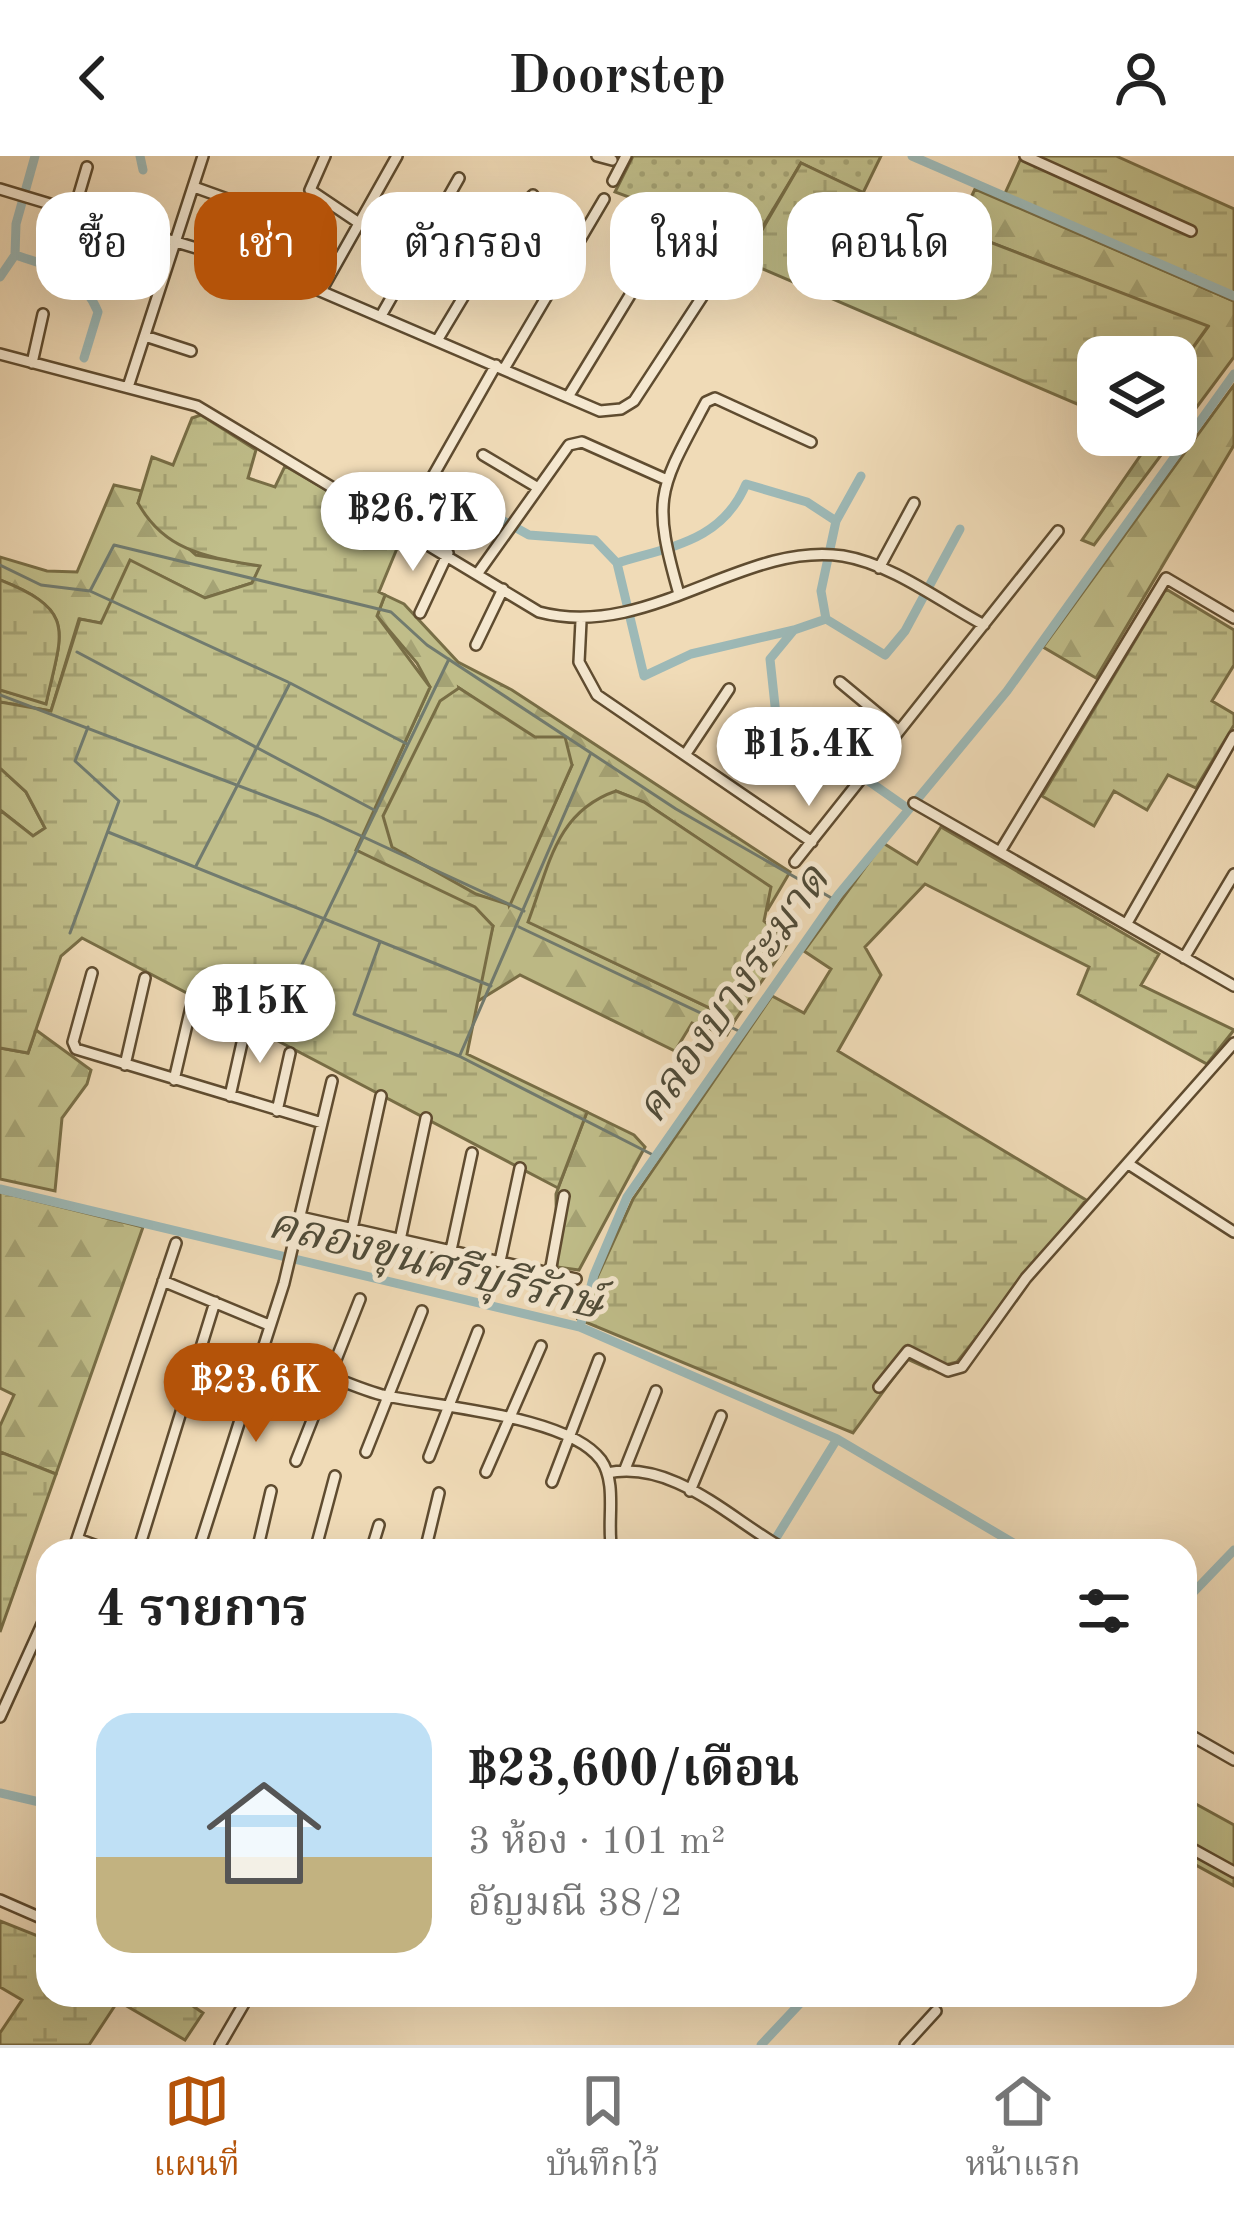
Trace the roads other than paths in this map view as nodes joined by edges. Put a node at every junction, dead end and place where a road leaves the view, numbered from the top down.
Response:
1 (203, 156) edge
2 (325, 156) edge
3 (397, 156) edge
4 (597, 156) edge
5 (626, 156) edge
6 (1025, 156) edge
7 (612, 160) dead end
8 (87, 167) dead end
9 (459, 178) dead end
10 (613, 182) dead end
11 (194, 187) junction
12 (0, 189) edge
13 (80, 192) edge
14 (208, 192) edge
15 (36, 199) edge
16 (604, 199) dead end
17 (356, 221) junction
18 (1191, 231) dead end
19 (170, 242) edge
20 (177, 244) junction
21 (194, 249) edge
22 (337, 259) edge
23 (337, 297) edge
24 (461, 300) edge
25 (627, 300) edge
26 (700, 300) edge
27 (43, 314) dead end
28 (382, 314) junction
29 (145, 336) junction
30 (438, 340) junction
31 (191, 351) dead end
32 (0, 354) edge
33 (32, 363) junction
34 (500, 367) junction
35 (128, 387) junction
36 (568, 397) junction
37 (811, 442) dead end
38 (483, 454) dead end
39 (665, 479) junction
40 (535, 486) junction
41 (914, 503) dead end
42 (404, 526) junction
43 (1058, 531) dead end
44 (448, 553) junction
45 (879, 568) junction
46 (478, 573) junction
47 (503, 589) junction
48 (679, 594) junction
49 (1234, 598) edge
50 (420, 613) dead end
51 (1230, 615) edge
52 (581, 621) junction
53 (984, 625) junction
54 (476, 645) dead end
55 (840, 682) dead end
56 (729, 689) dead end
57 (899, 731) junction
58 (1234, 736) edge
59 (685, 755) junction
60 (914, 803) dead end
61 (812, 842) junction
62 (1000, 850) junction
63 (795, 862) dead end
64 (1234, 874) edge
65 (1126, 923) junction
66 (1184, 958) junction
67 (92, 973) dead end
68 (145, 978) dead end
69 (1234, 986) edge
70 (192, 1003) dead end
71 (246, 1025) dead end
72 (1234, 1043) edge
73 (290, 1054) dead end
74 (125, 1065) junction
75 (174, 1080) junction
76 (332, 1081) dead end
77 (230, 1096) junction
78 (381, 1096) dead end
79 (277, 1111) junction
80 (426, 1118) dead end
81 (322, 1124) junction
82 (472, 1153) dead end
83 (1130, 1165) junction
84 (520, 1168) dead end
85 (564, 1196) dead end
86 (299, 1222) junction
87 (352, 1229) junction
88 (1234, 1232) edge
89 (400, 1240) junction
90 (176, 1243) dead end
91 (451, 1250) junction
92 (500, 1262) junction
93 (550, 1272) junction
94 (576, 1279) dead end
95 (163, 1281) junction
96 (360, 1299) dead end
97 (215, 1302) junction
98 (422, 1311) dead end
99 (269, 1325) junction
100 (478, 1331) dead end
101 (541, 1346) dead end
102 (599, 1359) dead end
103 (330, 1376) junction
104 (879, 1387) dead end
105 (656, 1391) dead end
106 (388, 1396) junction
107 (449, 1406) junction
108 (721, 1416) dead end
109 (510, 1418) junction
110 (568, 1439) junction
111 (366, 1452) dead end
112 (429, 1457) dead end
113 (296, 1461) dead end
114 (625, 1469) junction
115 (486, 1472) dead end
116 (607, 1473) junction
117 (335, 1476) dead end
118 (552, 1482) dead end
119 (271, 1490) dead end
120 (690, 1491) junction
121 (439, 1493) dead end
122 (379, 1525) dead end
123 (78, 1539) edge
124 (142, 1539) edge
125 (202, 1539) edge
126 (259, 1539) edge
127 (318, 1539) edge
128 (375, 1539) edge
129 (428, 1539) edge
130 (611, 1539) edge
131 (768, 1539) edge
132 (36, 1638) edge
133 (0, 1717) edge
134 (1197, 1739) edge
135 (1234, 1760) edge
136 (1197, 1852) edge
137 (1234, 1872) edge
138 (0, 1900) edge
139 (36, 1916) edge
140 (243, 2007) edge
141 (936, 2012) dead end
142 (220, 2045) edge
143 (905, 2045) edge

1 - 11 street
2 - 17 street
3 - 17 street
4 - 7 street
5 - 10 street
6 - 18 street
8 - 13 street
9 - 28 street
11 - 14 street
11 - 20 street
12 - 15 street
16 - 34 street
17 - 22 street
19 - 20 street
20 - 21 street
20 - 29 street
23 - 28 street
24 - 30 street
25 - 36 street
26 - 36 street
27 - 33 street
28 - 30 street
29 - 31 street
29 - 35 street
30 - 34 street
32 - 33 street
33 - 35 street
34 - 36 street
34 - 42 street
35 - 42 street
37 - 39 street
38 - 40 street
39 - 40 street
39 - 48 street
40 - 46 street
41 - 45 street
42 - 44 street
43 - 53 street
44 - 46 street
44 - 50 street
45 - 48 street
45 - 53 street
46 - 47 street
47 - 52 street
47 - 54 street
48 - 52 street
49 - 51 street
51 - 62 street
52 - 59 street
53 - 57 street
55 - 57 street
56 - 59 street
57 - 61 street
58 - 65 street
59 - 61 street
60 - 62 street
61 - 63 street
62 - 65 street
64 - 66 street
65 - 66 street
66 - 69 street
67 - 74 street
68 - 74 street
70 - 75 street
71 - 77 street
72 - 83 street
73 - 79 street
74 - 75 street
75 - 77 street
76 - 81 street
77 - 79 street
78 - 87 street
79 - 81 street
80 - 89 street
81 - 86 street
82 - 91 street
83 - 88 street
83 - 104 street
84 - 92 street
85 - 93 street
86 - 87 street
86 - 99 street
87 - 89 street
89 - 91 street
90 - 95 street
91 - 92 street
92 - 93 street
93 - 94 street
95 - 97 street
95 - 123 street
96 - 103 street
97 - 99 street
97 - 124 street
98 - 106 street
99 - 125 street
100 - 107 street
101 - 109 street
102 - 110 street
103 - 106 street
103 - 113 street
105 - 114 street
106 - 107 street
106 - 111 street
107 - 109 street
107 - 112 street
108 - 120 street
109 - 110 street
109 - 115 street
110 - 116 street
110 - 118 street
114 - 116 street
114 - 120 street
116 - 130 street
117 - 127 street
119 - 126 street
120 - 131 street
121 - 129 street
122 - 128 street
132 - 133 street
134 - 135 street
136 - 137 street
138 - 139 street
140 - 142 street
141 - 143 street

